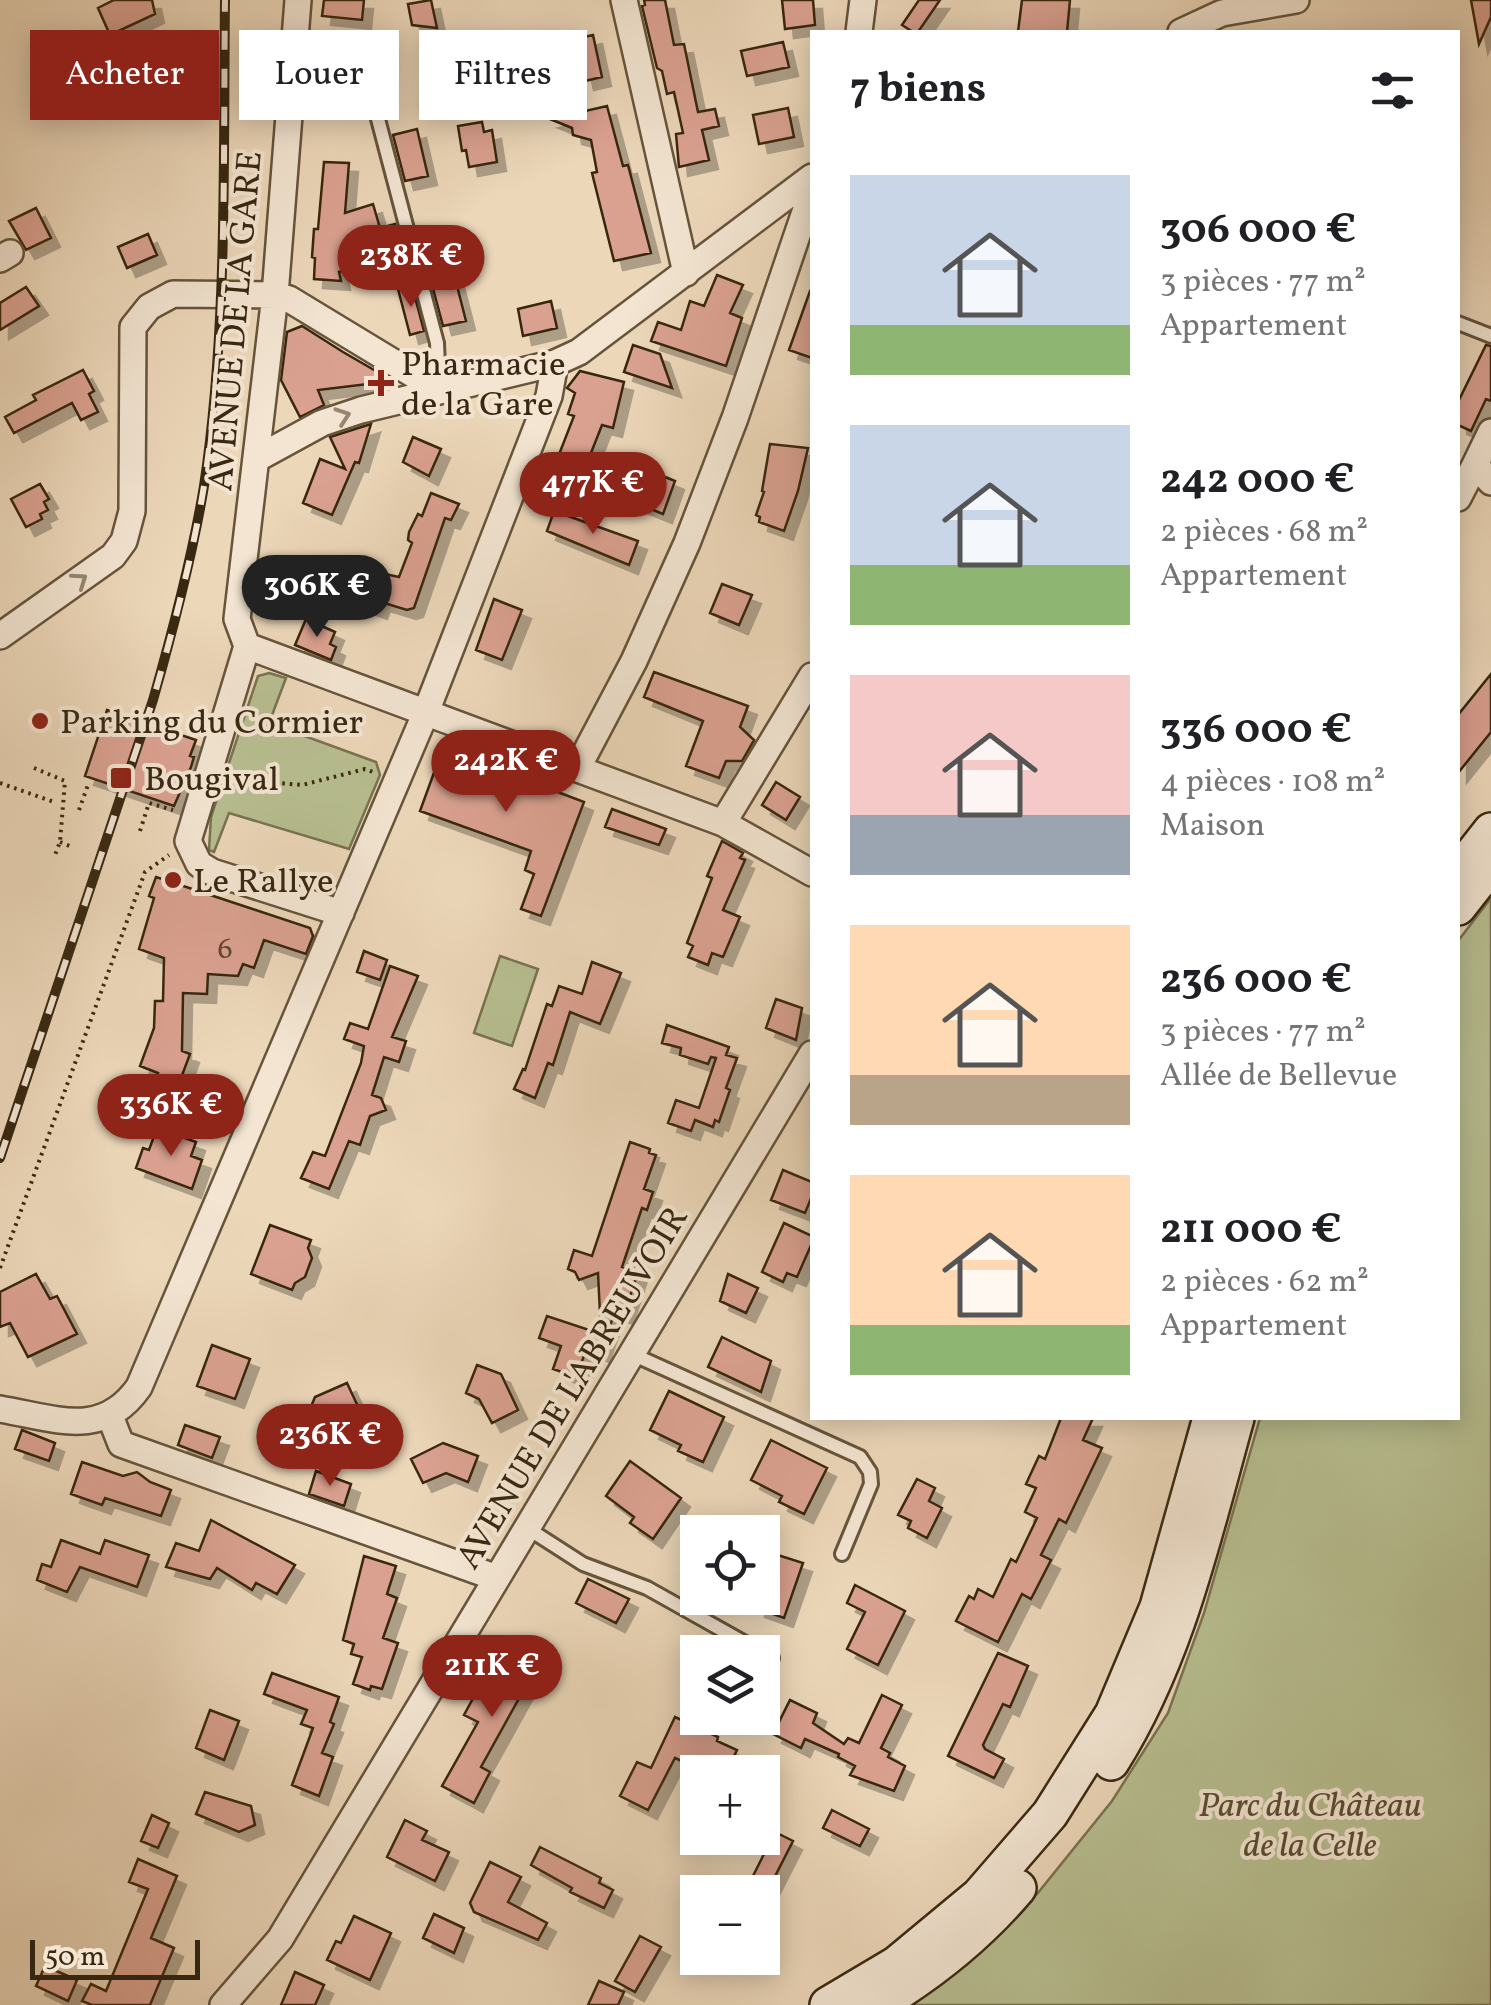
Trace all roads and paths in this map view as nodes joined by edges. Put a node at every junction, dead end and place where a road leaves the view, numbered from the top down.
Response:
1 (298, 0) edge
2 (624, 0) edge
3 (863, 0) edge
4 (1296, 0) edge
5 (860, 30) edge
6 (1185, 30) edge
7 (378, 120) edge
8 (807, 182) edge
9 (686, 272) junction
10 (275, 296) junction
11 (1460, 324) edge
12 (1491, 336) edge
13 (555, 364) junction
14 (439, 390) junction
15 (1491, 432) edge
16 (256, 460) junction
17 (1483, 474) edge
18 (1460, 496) edge
19 (0, 636) edge
20 (248, 646) junction
21 (810, 679) edge
22 (426, 712) junction
23 (34, 768) dead end
24 (577, 769) junction
25 (209, 774) junction
26 (396, 781) junction
27 (89, 782) dead end
28 (0, 783) edge
29 (54, 802) dead end
30 (80, 810) dead end
31 (723, 823) junction
32 (191, 829) junction
33 (140, 831) dead end
34 (1491, 831) edge
35 (60, 842) junction
36 (72, 846) dead end
37 (55, 854) dead end
38 (1491, 866) edge
39 (1460, 870) edge
40 (810, 873) edge
41 (1460, 905) edge
42 (341, 913) junction
43 (810, 1057) edge
44 (0, 1268) edge
45 (632, 1354) junction
46 (0, 1408) edge
47 (110, 1416) junction
48 (1209, 1420) edge
49 (1235, 1420) edge
50 (527, 1528) junction
51 (842, 1554) dead end
52 (497, 1578) junction
53 (731, 1635) edge
54 (223, 2005) edge
55 (828, 2005) edge
56 (877, 2005) edge

1 - 10 street, AVENUE DE LA GARE
2 - 9 street
3 - 5 street
4 - 6 street
7 - 14 lane
8 - 9 street
8 - 24 street
9 - 13 street
10 - 14 street
10 - 16 street, AVENUE DE LA GARE
19 -> 10 street
11 - 12 lane
13 - 14 street
13 - 22 street
16 -> 14 street
15 - 17 street
16 - 20 street, AVENUE DE LA GARE
17 - 18 street
20 - 22 street
20 - 25 street
21 - 31 street
22 - 24 street
22 - 26 street
23 - 35 path
24 - 31 street
25 - 26 path
25 - 32 street
26 - 42 street
27 - 30 path
28 - 29 path
31 - 40 street
32 - 33 path
32 - 42 street
32 - 44 path
34 - 39 main road
35 - 36 path
35 - 37 path
38 - 41 main road
42 - 47 street
43 - 45 street, AVENUE DE L'ABREUVOIR
45 - 50 street, AVENUE DE L'ABREUVOIR
45 - 51 lane
46 - 47 street
47 - 52 street
48 - 55 main road
49 - 56 main road
50 - 52 street, AVENUE DE L'ABREUVOIR
50 - 53 lane
52 - 54 street, AVENUE DE L'ABREUVOIR

